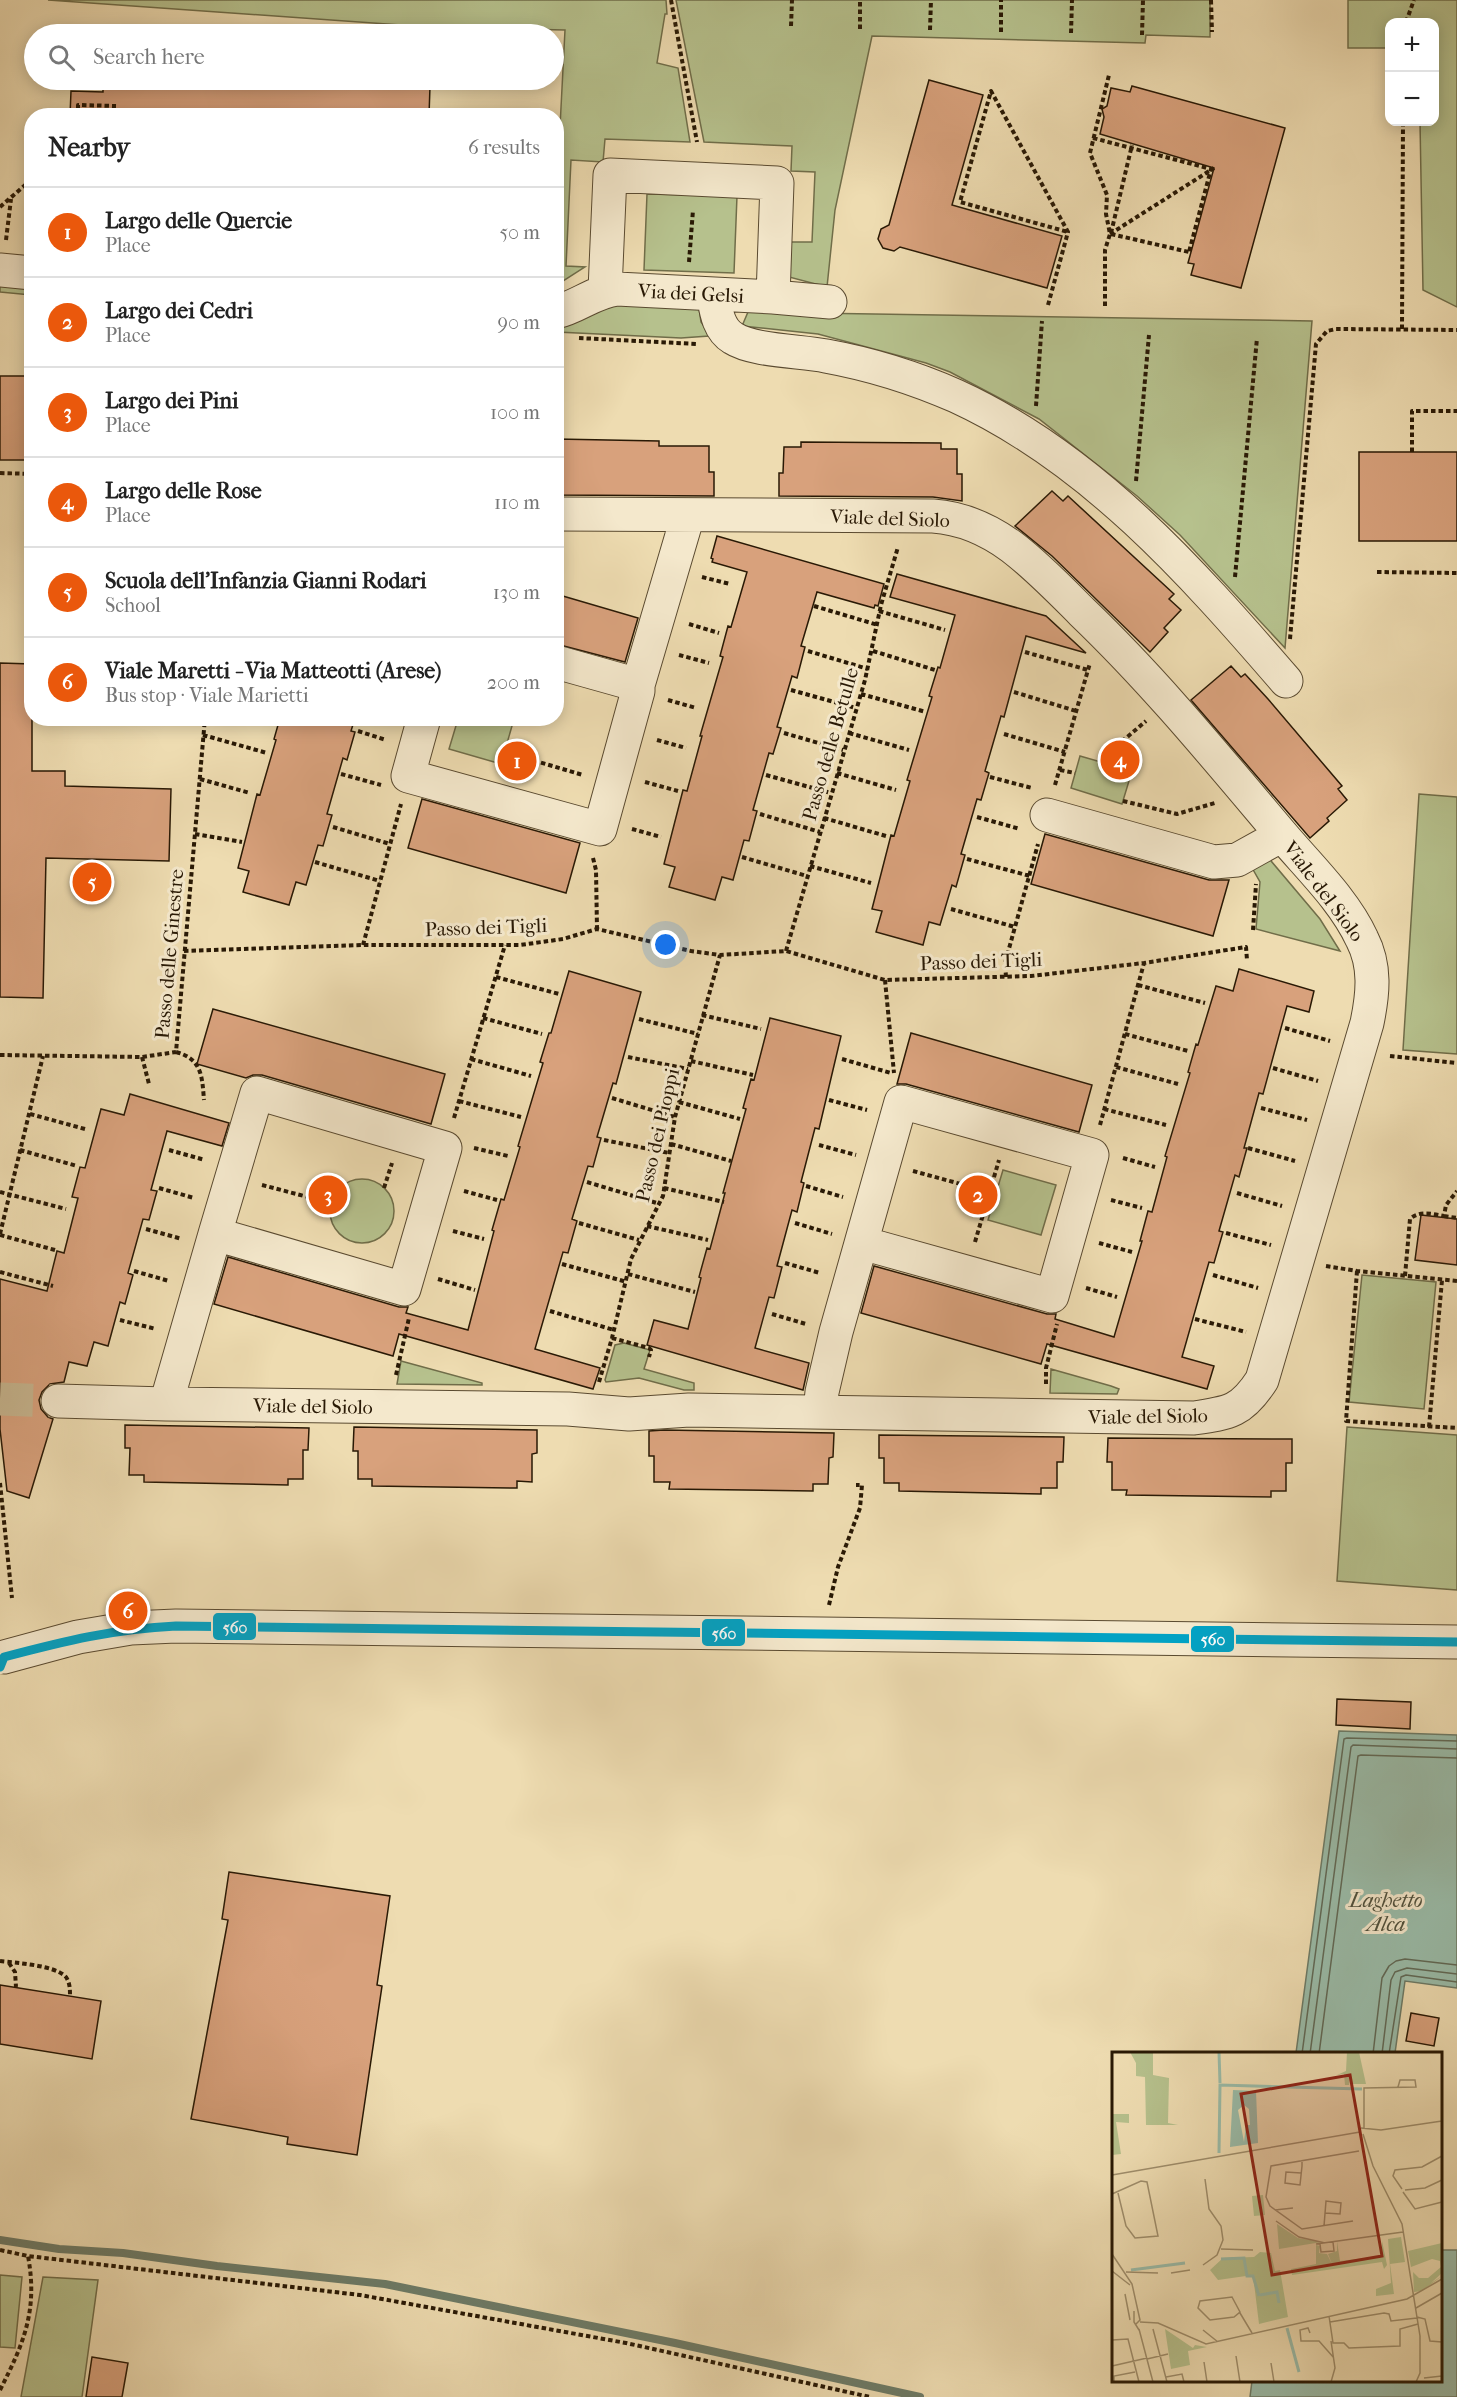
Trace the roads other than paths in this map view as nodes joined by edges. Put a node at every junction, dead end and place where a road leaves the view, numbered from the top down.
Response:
1 (605, 290) junction
2 (713, 294) junction
3 (773, 297) junction
4 (830, 302) dead end
5 (564, 323) edge
6 (564, 514) edge
7 (688, 515) junction
8 (564, 664) edge
9 (1286, 681) road end
10 (638, 685) junction
11 (422, 726) edge
12 (1034, 811) road end
13 (1282, 835) junction
14 (213, 1241) junction
15 (862, 1243) junction
16 (58, 1401) tunnel mouth
17 (166, 1404) junction
18 (820, 1412) junction
19 (1457, 1642) edge
20 (1, 1648) edge

1 - 2 street, Via dei Gelsi
1 - 3 street
1 - 5 street, Via dei Gelsi
2 - 3 street, Via dei Gelsi
2 - 9 street
3 - 4 street, Via dei Gelsi
6 - 7 street, Viale del Siolo
7 - 10 street
7 - 13 street, Viale del Siolo
8 - 10 street
10 - 11 street
12 - 13 street
13 - 18 street, Viale del Siolo
14 - 14 street
14 - 17 street
15 - 15 street
15 - 18 street
16 - 17 street, Viale del Siolo
17 - 18 street, Viale del Siolo
19 - 20 street

